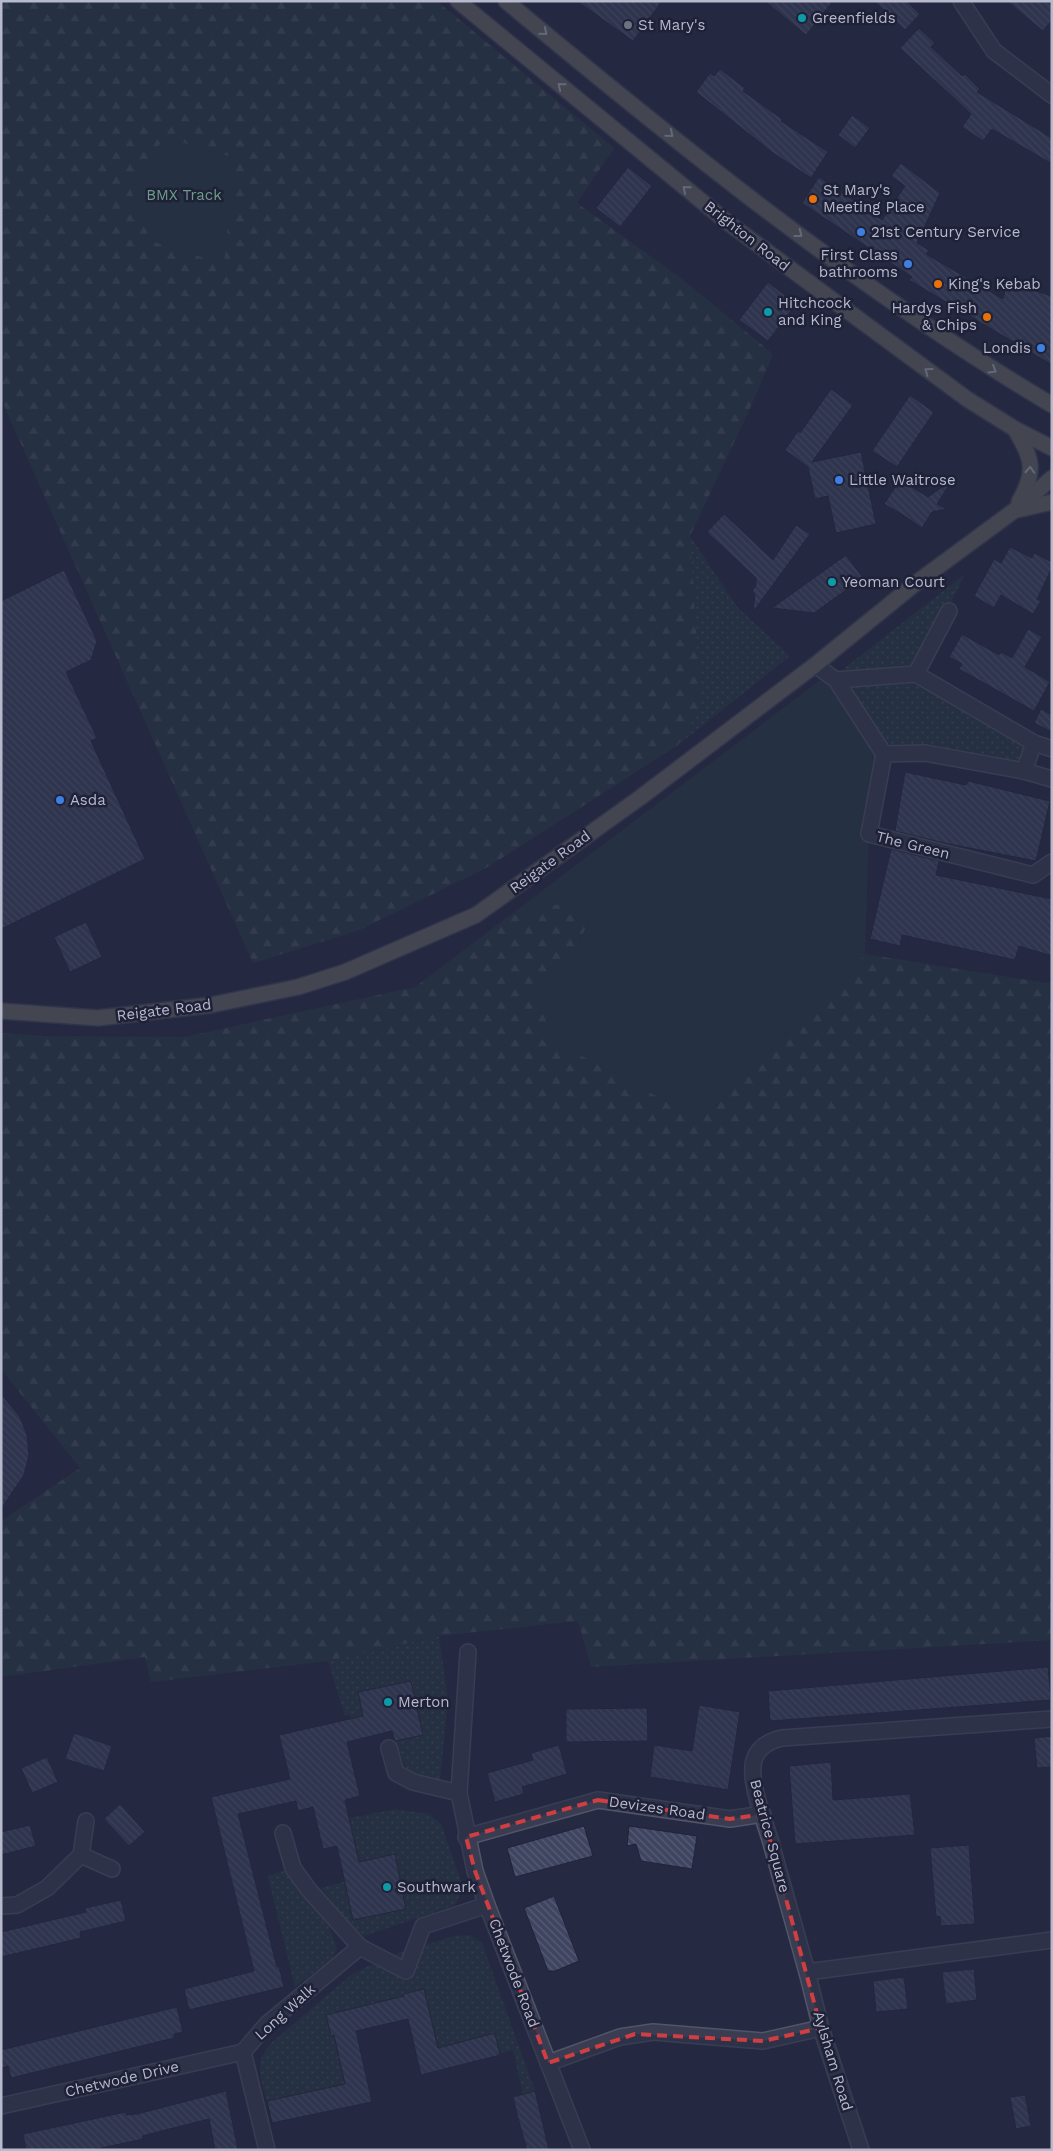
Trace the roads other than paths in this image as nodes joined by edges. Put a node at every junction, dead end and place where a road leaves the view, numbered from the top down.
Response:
1 (458, 1) edge
2 (506, 1) edge
3 (961, 1) edge
4 (1052, 95) edge
5 (1052, 405) edge
6 (1015, 429) junction
7 (1052, 448) edge
8 (1052, 478) edge
9 (1052, 502) edge
10 (1015, 510) junction
11 (949, 611) dead end
12 (816, 665) junction
13 (916, 674) junction
14 (836, 680) junction
15 (1034, 743) junction
16 (1052, 749) edge
17 (884, 754) junction
18 (1024, 770) junction
19 (1052, 779) edge
20 (1052, 862) edge
21 (1, 1011) edge
22 (468, 1652) dead end
23 (1052, 1719) edge
24 (390, 1748) dead end
25 (458, 1793) junction
26 (762, 1814) junction
27 (86, 1821) dead end
28 (283, 1833) dead end
29 (466, 1837) junction
30 (81, 1855) junction
31 (112, 1869) dead end
32 (487, 1905) junction
33 (1, 1906) edge
34 (1052, 1940) edge
35 (360, 1947) junction
36 (807, 1972) junction
37 (821, 2028) junction
38 (243, 2052) junction
39 (548, 2063) junction
40 (1, 2106) edge
41 (267, 2150) edge
42 (582, 2150) edge
43 (862, 2150) edge

6 -> 1 highway, Brighton Road
2 -> 5 highway
3 - 4 street
6 - 7 highway, Brighton Road
10 -> 6 highway
8 - 10 highway, Reigate Road
9 - 10 highway
10 - 12 highway, Reigate Road
11 - 13 street
12 - 14 street
12 - 21 highway, Reigate Road
13 - 14 street
13 - 15 street
14 - 17 street
15 - 16 street
15 - 18 street
17 - 18 street
17 - 20 street, The Green
18 - 19 street
22 - 25 street, Chetwode Road
23 - 26 street, Beatrice Square
24 - 25 street
25 - 29 street, Chetwode Road
26 - 29 street, Devizes Road
26 - 36 street, Beatrice Square
27 - 30 street
28 - 35 street
29 - 32 street, Chetwode Road
30 - 31 street
30 - 33 street
32 - 35 street
32 - 39 street, Chetwode Road
34 - 36 street
35 - 38 street, Long Walk
36 - 37 street, Aylsham Road
37 - 39 street
37 - 43 street, Aylsham Road
38 - 40 street, Chetwode Drive
38 - 41 street, Long Walk
39 - 42 street, Chetwode Road

